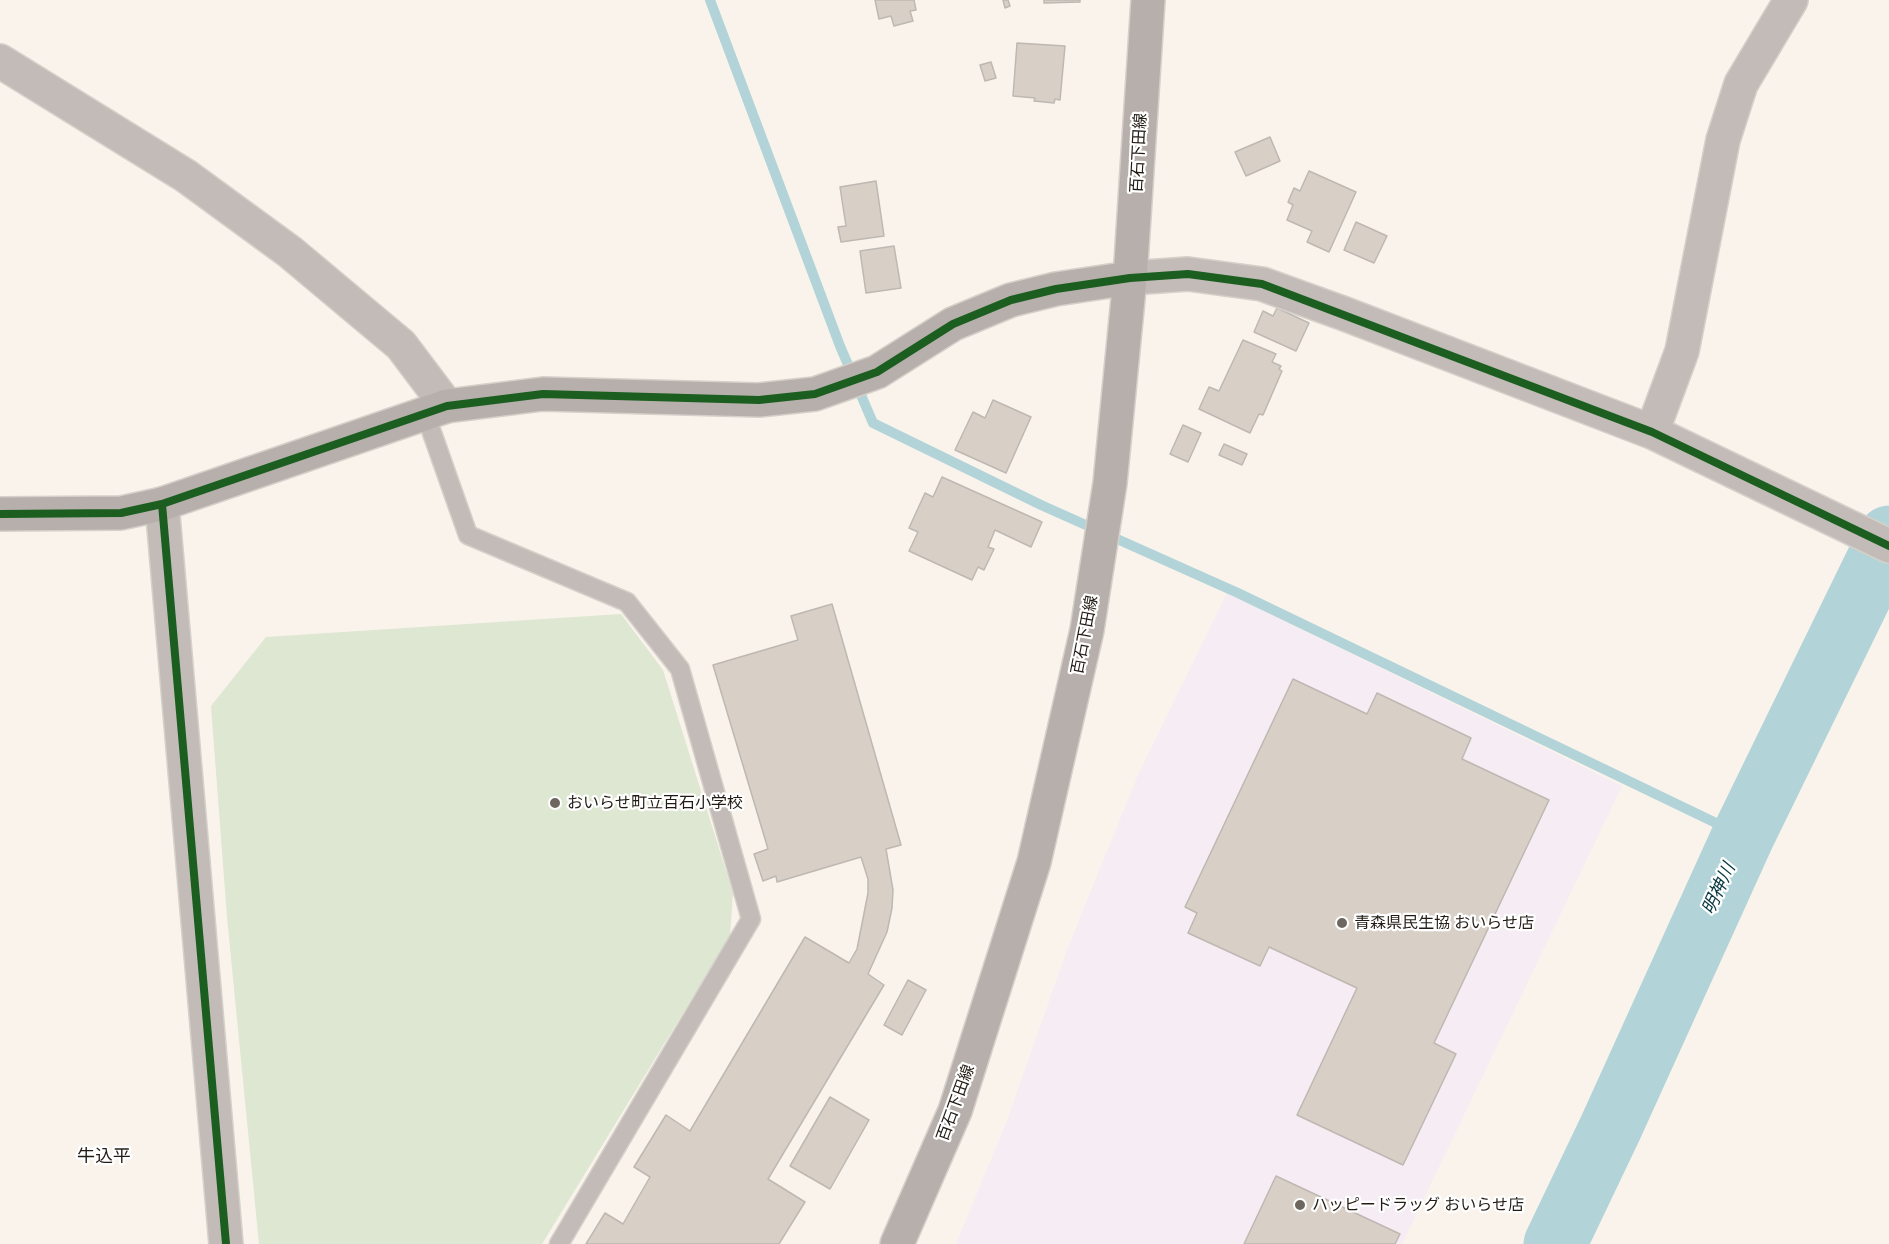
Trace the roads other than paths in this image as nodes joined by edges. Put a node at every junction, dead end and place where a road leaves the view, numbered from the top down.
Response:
1 (1148, 0) edge
2 (1791, 0) edge
3 (0, 61) edge
4 (1130, 278) junction
5 (436, 410) junction
6 (1652, 432) junction
7 (162, 504) junction
8 (0, 514) edge
9 (1889, 546) edge
10 (226, 1244) edge
11 (559, 1244) edge
12 (897, 1244) edge

1 - 4 main road, 百石下田線
2 - 6 street
3 - 5 street
4 - 5 main road
4 - 6 street
4 - 12 main road, 百石下田線
5 - 7 main road
5 - 11 lane
6 - 9 street
7 - 8 main road
7 - 10 street

